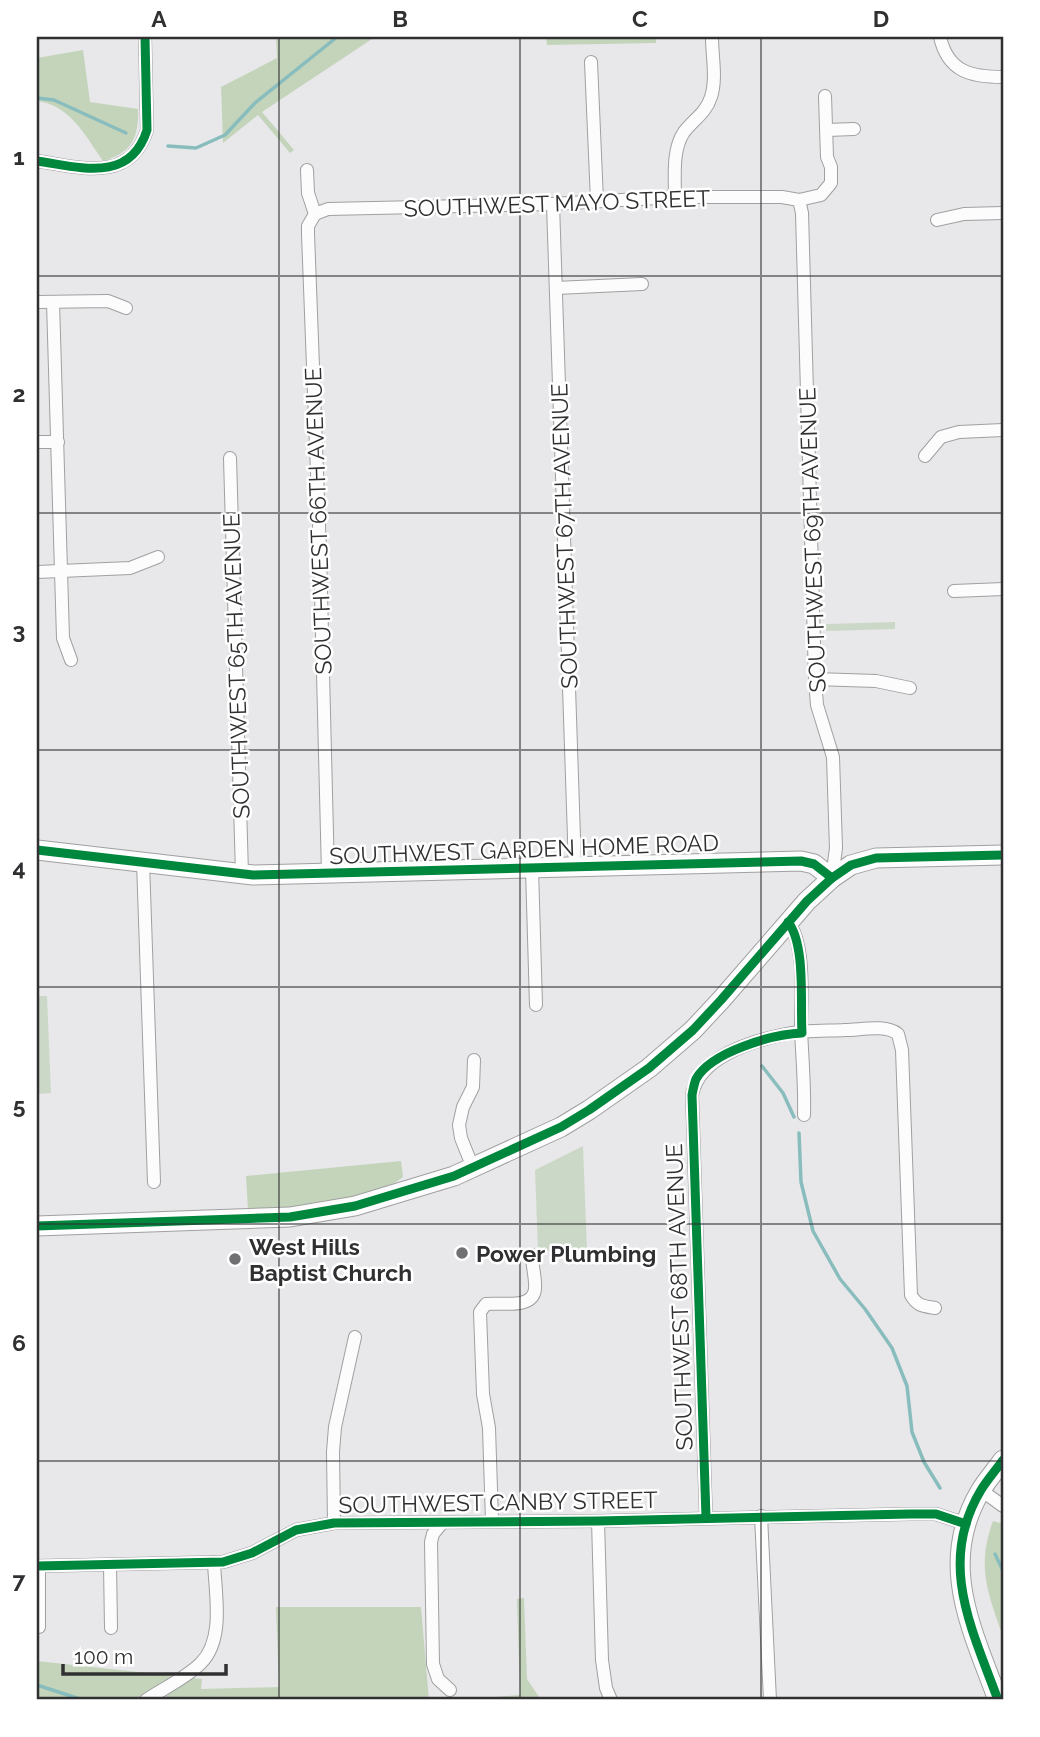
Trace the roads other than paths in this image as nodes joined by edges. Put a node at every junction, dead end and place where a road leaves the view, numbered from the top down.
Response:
1 (145, 37) edge
2 (712, 37) edge
3 (940, 37) edge
4 (591, 62) dead end
5 (1003, 77) edge
6 (825, 96) dead end
7 (854, 129) dead end
8 (827, 130) junction
9 (37, 161) edge
10 (307, 170) dead end
11 (675, 197) junction
12 (799, 200) junction
13 (597, 201) junction
14 (553, 204) junction
15 (1003, 213) edge
16 (315, 214) junction
17 (937, 219) dead end
18 (642, 284) dead end
19 (556, 288) junction
20 (37, 302) edge
21 (53, 302) junction
22 (126, 308) dead end
23 (1003, 430) edge
24 (37, 442) edge
25 (58, 442) junction
26 (925, 456) dead end
27 (230, 458) dead end
28 (158, 557) dead end
29 (37, 572) edge
30 (62, 572) junction
31 (1003, 589) edge
32 (954, 591) dead end
33 (71, 660) dead end
34 (815, 680) junction
35 (910, 688) dead end
36 (37, 850) edge
37 (1003, 855) edge
38 (143, 862) junction
39 (575, 867) junction
40 (532, 869) junction
41 (243, 874) junction
42 (328, 874) junction
43 (832, 878) junction
44 (788, 922) junction
45 (536, 1004) dead end
46 (802, 1033) junction
47 (474, 1060) dead end
48 (804, 1115) dead end
49 (472, 1168) junction
50 (155, 1182) dead end
51 (37, 1226) edge
52 (531, 1255) dead end
53 (935, 1308) dead end
54 (355, 1337) dead end
55 (1003, 1460) edge
56 (981, 1490) junction
57 (1003, 1506) edge
58 (761, 1516) junction
59 (706, 1517) junction
60 (492, 1521) junction
61 (598, 1521) junction
62 (442, 1523) junction
63 (334, 1524) junction
64 (966, 1524) junction
65 (214, 1562) junction
66 (110, 1565) junction
67 (38, 1566) edge
68 (39, 1627) dead end
69 (111, 1628) dead end
70 (450, 1690) dead end
71 (146, 1700) edge
72 (611, 1700) edge
73 (771, 1700) edge
74 (998, 1700) edge

1 - 9 street
2 - 11 street
3 - 5 street
4 - 13 street
6 - 8 street
7 - 8 street
8 - 12 street
10 - 16 street, SOUTHWEST 66TH AVENUE
11 - 12 street, SOUTHWEST MAYO STREET
11 - 13 street, SOUTHWEST MAYO STREET
12 - 34 street, SOUTHWEST 69TH AVENUE
13 - 14 street, SOUTHWEST MAYO STREET
14 - 16 street, SOUTHWEST MAYO STREET
14 - 19 street, SOUTHWEST 67TH AVENUE
15 - 17 street
16 - 42 street, SOUTHWEST 66TH AVENUE
18 - 19 street
19 - 39 street, SOUTHWEST 67TH AVENUE
20 - 21 street
21 - 22 street
21 - 25 street
23 - 26 street
24 - 25 street
25 - 30 street
27 - 41 street, SOUTHWEST 65TH AVENUE
28 - 30 street
29 - 30 street
30 - 33 street
31 - 32 street
34 - 35 street
34 - 43 street, SOUTHWEST 69TH AVENUE
36 - 38 main road, SOUTHWEST GARDEN HOME ROAD
37 - 43 main road
38 - 41 main road, SOUTHWEST GARDEN HOME ROAD
38 - 50 street
39 - 40 main road, SOUTHWEST GARDEN HOME ROAD
39 - 43 main road, SOUTHWEST GARDEN HOME ROAD
40 - 42 main road, SOUTHWEST GARDEN HOME ROAD
40 - 45 street
41 - 42 main road, SOUTHWEST GARDEN HOME ROAD
43 - 44 main road
44 - 46 street
44 - 49 main road
46 - 48 street
46 - 53 street
46 - 59 street, SOUTHWEST 68TH AVENUE
47 - 49 street
49 - 51 main road
52 - 60 street
54 - 63 street
55 - 56 main road
56 - 57 street
56 - 64 main road
58 - 59 street, SOUTHWEST CANBY STREET
58 - 64 street, SOUTHWEST CANBY STREET
58 - 73 street
59 - 61 street, SOUTHWEST CANBY STREET
60 - 61 street, SOUTHWEST CANBY STREET
60 - 62 street, SOUTHWEST CANBY STREET
61 - 72 street
62 - 63 street, SOUTHWEST CANBY STREET
62 - 70 street
63 - 65 street, SOUTHWEST CANBY STREET
64 - 74 main road
65 - 66 street, SOUTHWEST CANBY STREET
65 - 71 street
66 - 67 street, SOUTHWEST CANBY STREET
66 - 69 street
67 - 68 street, SOUTHWEST CANBY STREET

